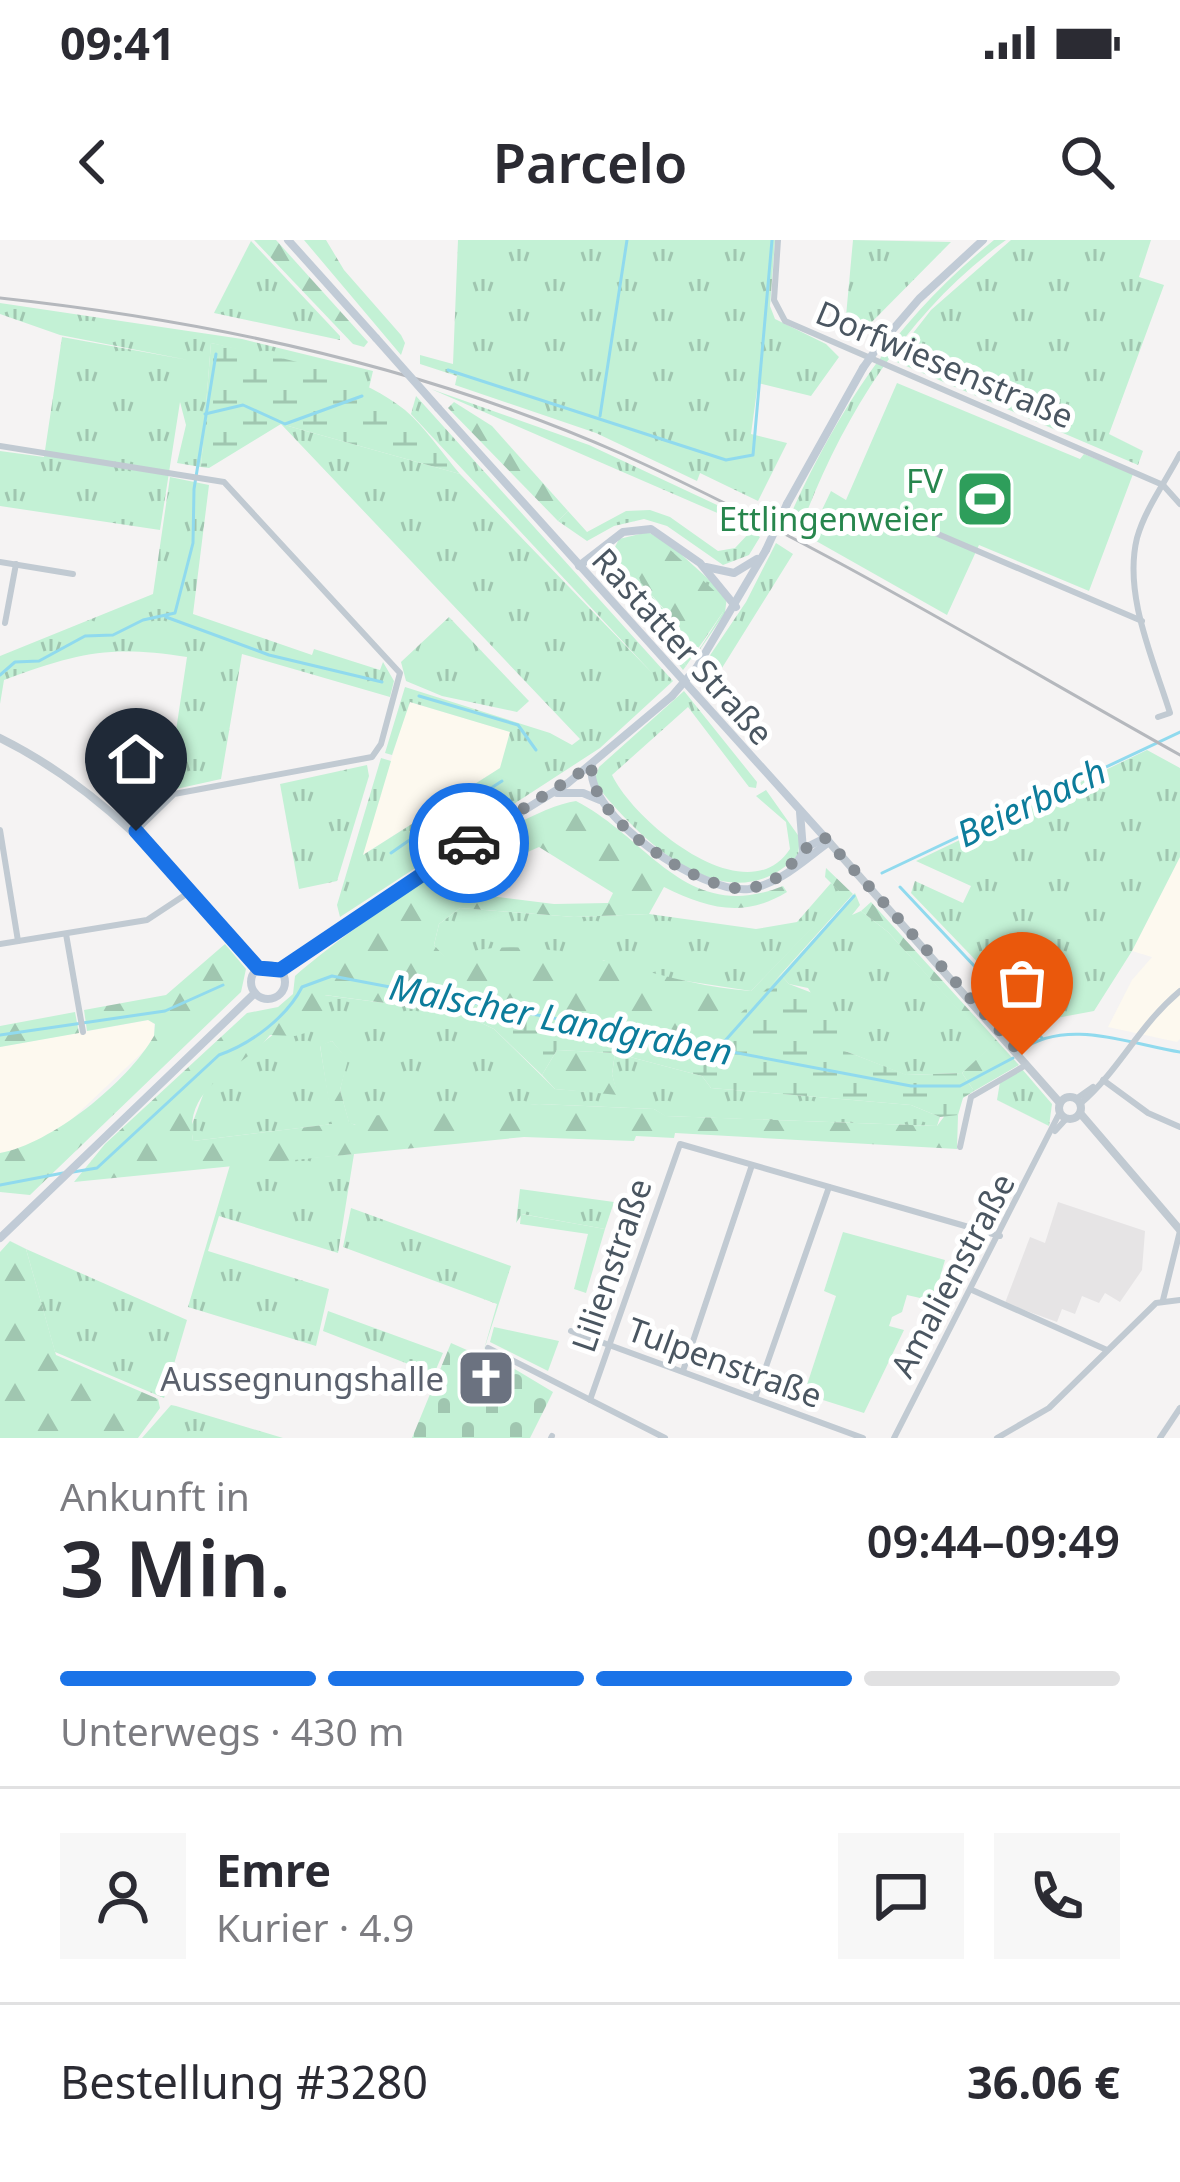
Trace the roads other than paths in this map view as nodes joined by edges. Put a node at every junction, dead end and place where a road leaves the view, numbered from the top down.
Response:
1 (288, 240) edge
2 (778, 240) edge
3 (982, 240) edge
4 (0, 446) edge
5 (1180, 454) edge
6 (1163, 485) junction
7 (1180, 505) edge
8 (912, 524) dead end
9 (764, 552) junction
10 (0, 562) edge
11 (700, 563) junction
12 (16, 564) junction
13 (579, 566) junction
14 (73, 574) dead end
15 (736, 607) junction
16 (1142, 622) junction
17 (5, 623) dead end
18 (1158, 717) dead end
19 (0, 738) edge
20 (592, 765) junction
21 (553, 793) junction
22 (602, 801) junction
23 (800, 810) junction
24 (0, 830) edge
25 (136, 831) junction
26 (827, 840) junction
27 (802, 851) junction
28 (795, 867) junction
29 (191, 891) junction
30 (66, 934) junction
31 (18, 941) junction
32 (0, 944) edge
33 (258, 968) junction
34 (280, 970) junction
35 (1180, 991) edge
36 (255, 993) junction
37 (83, 1032) dead end
38 (1022, 1056) junction
39 (1100, 1083) junction
40 (1070, 1108) junction
41 (1180, 1127) edge
42 (960, 1147) dead end
43 (752, 1165) junction
44 (829, 1186) junction
45 (1180, 1231) edge
46 (1000, 1236) junction
47 (0, 1238) edge
48 (972, 1290) junction
49 (1163, 1300) junction
50 (1180, 1300) edge
51 (571, 1331) dead end
52 (609, 1346) junction
53 (488, 1348) dead end
54 (1107, 1350) junction
55 (683, 1371) junction
56 (755, 1398) junction
57 (590, 1400) junction
58 (1180, 1408) edge
59 (665, 1438) edge
60 (862, 1438) edge
61 (894, 1438) edge
62 (997, 1438) edge
63 (1160, 1438) edge

1 - 13 main road, Rastatter Straße, bridge
2 - 6 street, Dorfwiesenstraße
3 - 9 main road, bridge
4 - 25 street
5 - 6 street
6 - 7 street
6 - 16 street
8 - 16 street
9 - 11 main road
9 - 15 main road
10 - 12 street
11 - 13 main road
11 - 15 main road
12 - 14 street
12 - 17 street
13 - 23 main road, Rastatter Straße
15 - 20 main road, bridge
16 - 18 street
19 - 25 street
20 - 21 main road
20 - 22 main road
21 - 22 main road
21 - 34 main road
22 - 28 main road
23 - 26 main road, Rastatter Straße
23 - 27 main road
24 - 31 street
25 - 29 street
26 - 27 main road
26 - 28 main road
26 - 38 street, Rastatter Straße
27 - 28 main road
29 - 30 street
29 - 33 street
30 - 31 street
30 - 37 street
31 - 32 street
33 - 34 main road
33 - 36 main road
34 - 36 main road
35 - 39 street
36 - 47 main road
38 - 40 street, Rastatter Straße
38 - 42 street
39 - 40 street
39 - 41 street
40 - 45 street, Rastatter Straße
40 - 46 street, Amalienstraße
43 - 44 street
43 - 52 street, Lilienstraße
43 - 55 street
44 - 46 street
44 - 56 street
45 - 49 street
46 - 48 street, Amalienstraße
48 - 54 street
48 - 61 street, Amalienstraße
49 - 50 street
49 - 54 street
51 - 52 street, Tulpenstraße
52 - 55 street, Tulpenstraße
52 - 57 street, Lilienstraße
53 - 57 street
54 - 62 street
55 - 56 street, Tulpenstraße
56 - 60 street, Tulpenstraße
57 - 59 street
58 - 63 street

